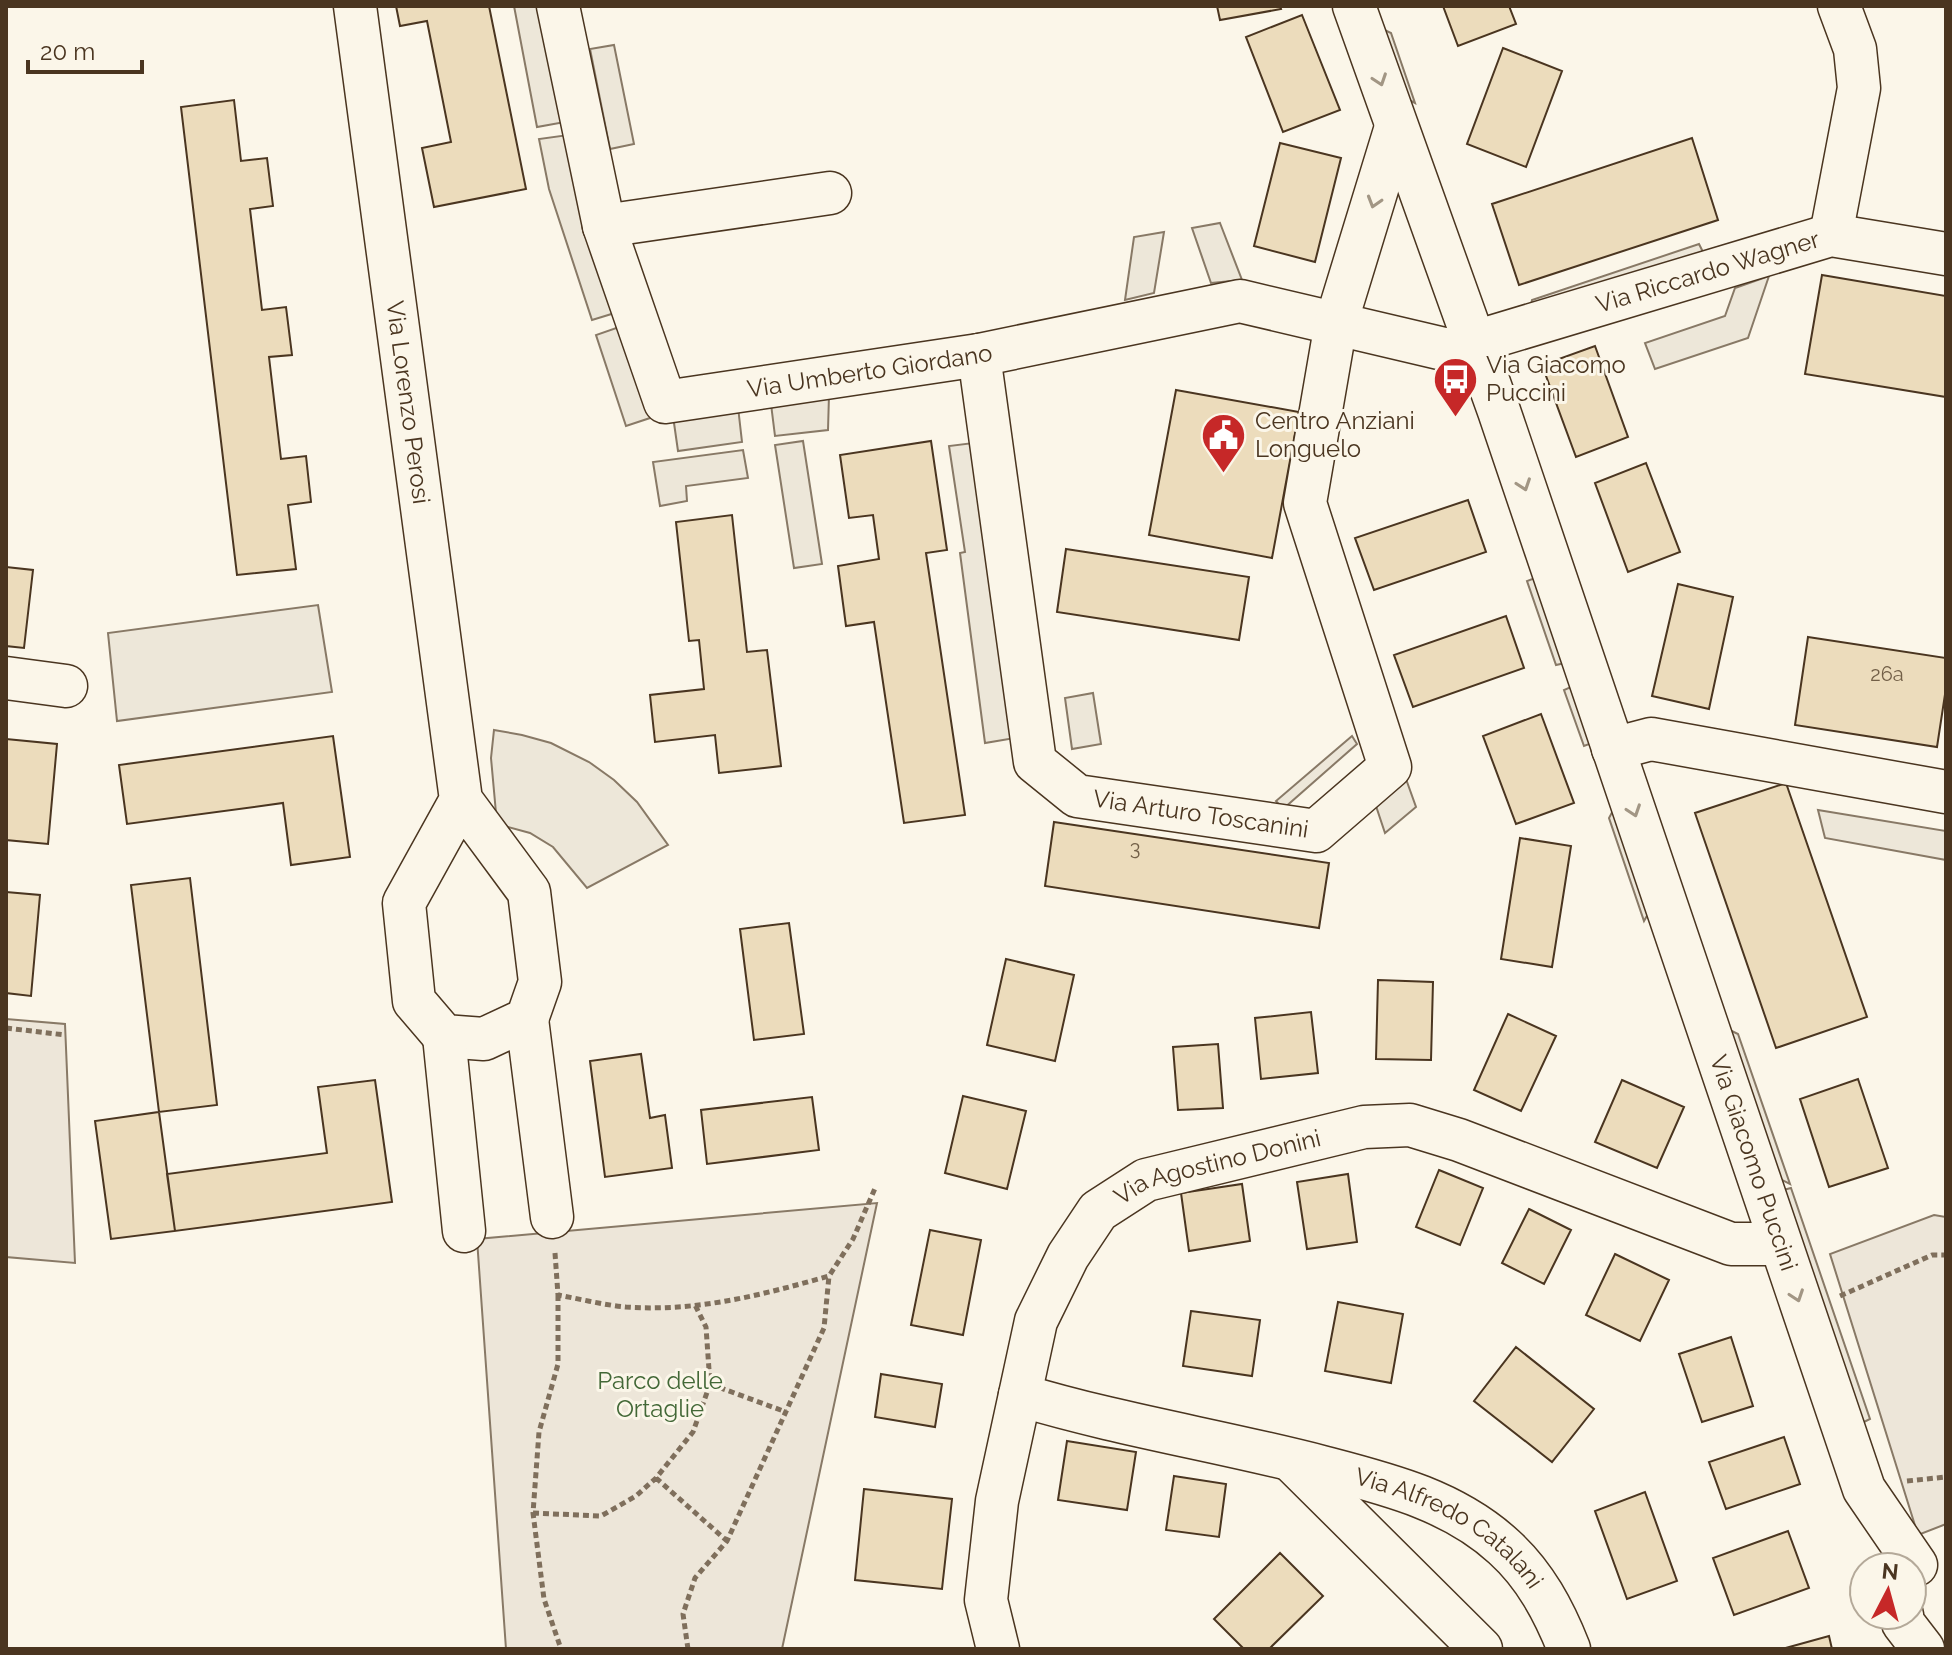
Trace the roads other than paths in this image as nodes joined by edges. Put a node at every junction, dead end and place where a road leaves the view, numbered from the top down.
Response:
1 (355, 6) edge
2 (558, 6) edge
3 (1354, 6) edge
4 (1839, 6) edge
5 (1396, 127) junction
6 (830, 193) dead end
7 (604, 226) junction
8 (1831, 235) junction
9 (1946, 254) edge
10 (1336, 323) junction
11 (1472, 341) junction
12 (979, 355) junction
13 (6, 678) edge
14 (66, 686) dead end
15 (1613, 749) junction
16 (1946, 792) edge
17 (461, 800) junction
18 (527, 1019) junction
19 (444, 1036) junction
20 (552, 1217) road end
21 (464, 1231) dead end
22 (1778, 1244) junction
23 (1020, 1395) junction
24 (1289, 1458) junction
25 (1916, 1551) edge
26 (1909, 1631) edge
27 (998, 1649) edge
28 (1481, 1649) edge
29 (1569, 1649) edge
30 (1923, 1649) edge

1 - 17 street, Via Lorenzo Perosi
2 - 7 street, Via Umberto Giordano
3 -> 5 street, Via Giacomo Puccini
4 - 8 street
5 -> 10 street, Via Arturo Toscanini
5 - 11 street, Via Giacomo Puccini
6 - 7 street
7 - 12 street, Via Umberto Giordano
8 - 9 street, Via Riccardo Wagner
8 - 11 street, Via Riccardo Wagner
10 - 11 street, Via Umberto Giordano
10 - 12 street, Via Umberto Giordano
10 - 12 street, Via Arturo Toscanini
11 -> 15 street, Via Giacomo Puccini
13 - 14 street
15 - 16 street
15 -> 22 street, Via Giacomo Puccini
17 - 18 street, Via Lorenzo Perosi
17 - 19 street
18 - 19 street
18 - 20 street
19 - 21 street
22 - 23 street, Via Agostino Donini
22 -> 25 street, Via Giacomo Puccini
23 - 24 street, Via Alfredo Catalani
23 - 27 street, Via Agostino Donini
24 - 28 street, Via Alfredo Catalani
24 - 29 street, Via Alfredo Catalani
26 - 30 street

